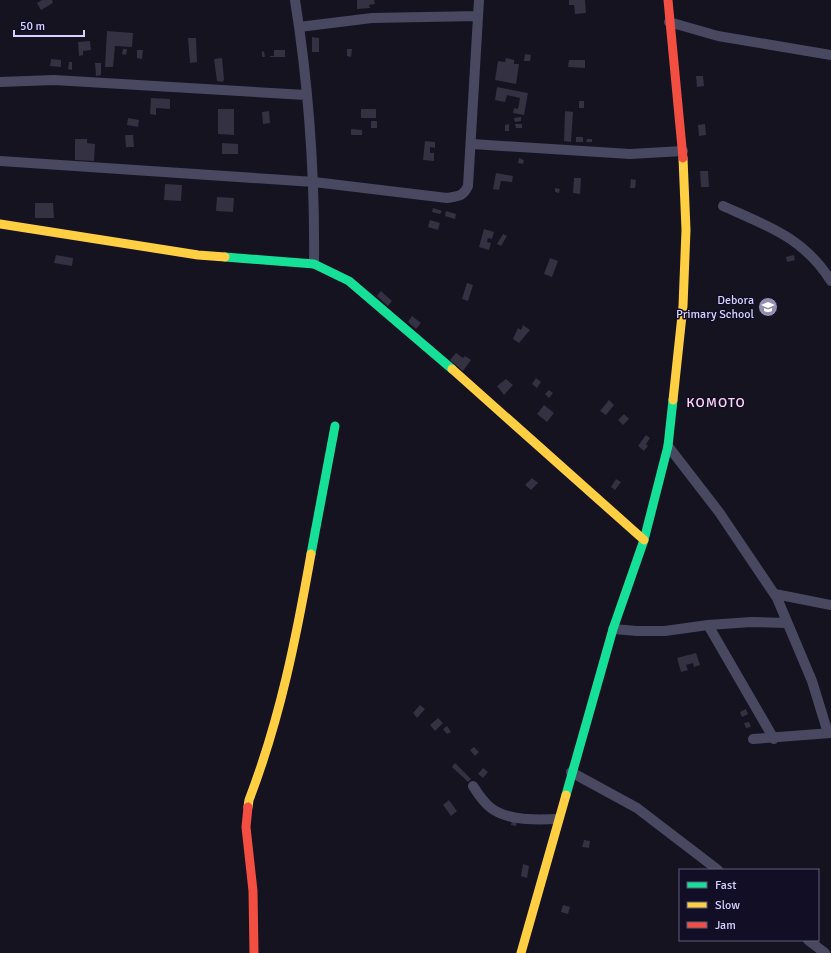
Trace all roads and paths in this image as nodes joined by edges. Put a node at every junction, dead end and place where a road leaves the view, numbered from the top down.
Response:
1 (295, 0) edge
2 (479, 0) edge
3 (668, 0) edge
4 (478, 16) junction
5 (669, 22) junction
6 (299, 27) junction
7 (831, 55) edge
8 (0, 82) edge
9 (306, 95) junction
10 (472, 144) junction
11 (683, 151) junction
12 (0, 161) edge
13 (314, 182) junction
14 (723, 206) dead end
15 (0, 224) edge
16 (314, 264) junction
17 (831, 281) edge
18 (335, 426) dead end
19 (668, 446) junction
20 (644, 540) junction
21 (775, 594) junction
22 (831, 605) edge
23 (787, 623) junction
24 (708, 625) junction
25 (613, 629) junction
26 (829, 733) edge
27 (753, 739) dead end
28 (774, 739) junction
29 (571, 772) junction
30 (473, 786) dead end
31 (558, 819) junction
32 (717, 869) edge
33 (809, 941) edge
34 (254, 953) edge
35 (521, 953) edge
36 (825, 953) edge

1 - 6 street
2 - 4 street
3 - 5 street
4 - 6 street
4 - 10 street
5 - 7 street
5 - 11 street
6 - 9 street
8 - 9 street
9 - 13 street
10 - 11 street
10 - 13 street
11 - 19 street
12 - 13 street
13 - 16 street
14 - 17 street
15 - 16 street
16 - 20 street
18 - 34 street
19 - 20 street
19 - 21 street
20 - 25 street
21 - 22 street
21 - 23 street
23 - 24 street
23 - 26 street
24 - 25 street
24 - 28 street
25 - 29 street
26 - 28 street
27 - 28 street
29 - 31 street
29 - 32 street
30 - 31 street
31 - 35 street
33 - 36 street

